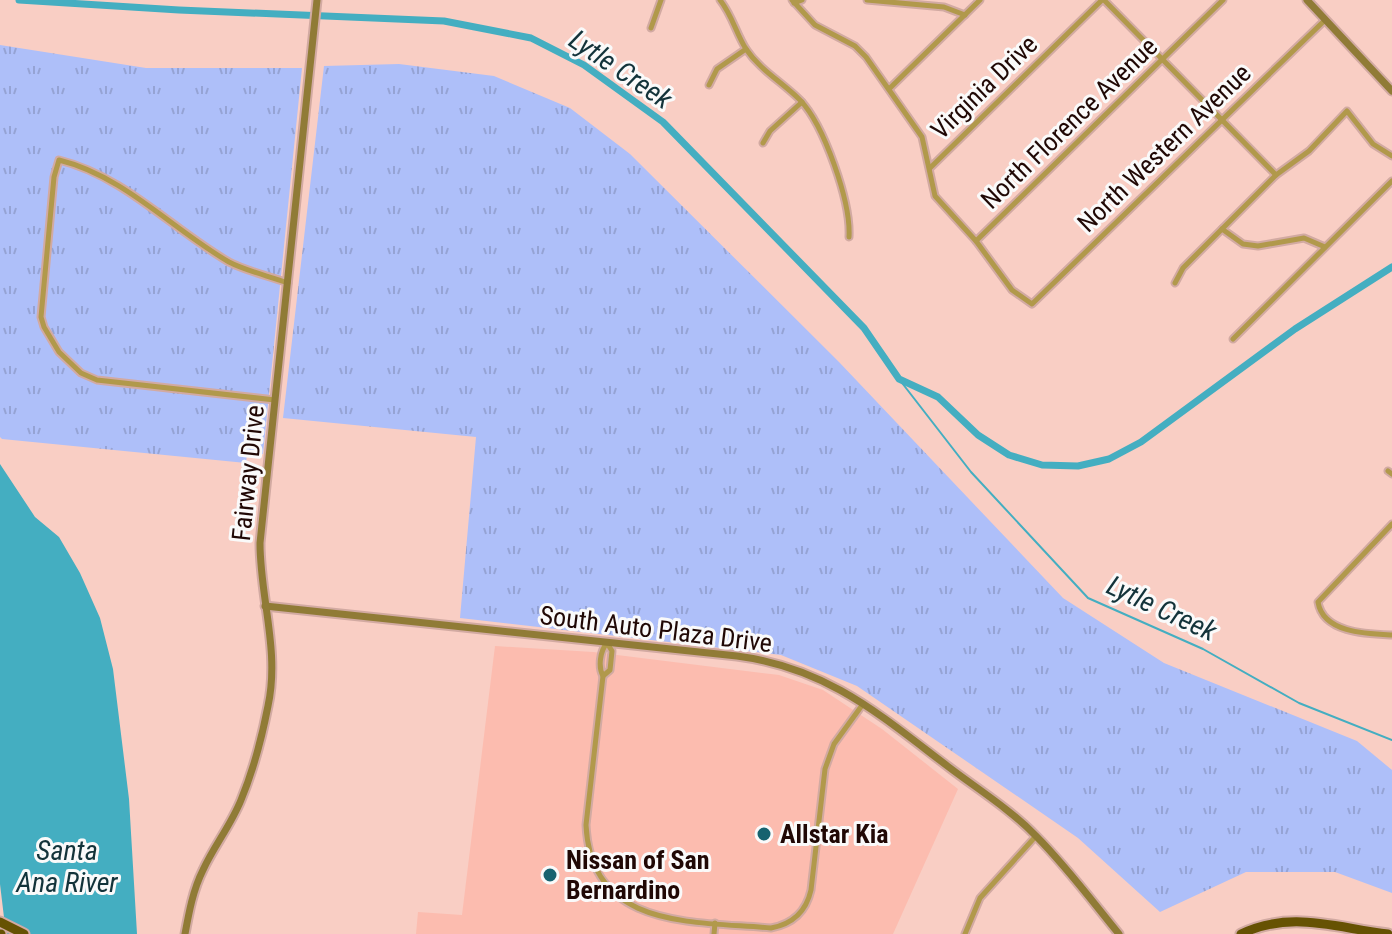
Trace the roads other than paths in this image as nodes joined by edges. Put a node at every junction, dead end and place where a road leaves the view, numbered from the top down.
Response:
1 (317, 0) edge
2 (661, 0) edge
3 (720, 0) edge
4 (802, 0) edge
5 (867, 0) edge
6 (980, 0) edge
7 (1103, 0) edge
8 (1223, 0) edge
9 (1307, 0) edge
10 (793, 2) edge
11 (965, 15) junction
12 (1324, 21) junction
13 (651, 28) dead end
14 (746, 49) junction
15 (1162, 59) junction
16 (709, 85) dead end
17 (889, 89) junction
18 (1392, 91) edge
19 (802, 102) junction
20 (1222, 121) junction
21 (763, 143) dead end
22 (1392, 156) edge
23 (929, 168) junction
24 (1276, 175) junction
25 (1392, 181) edge
26 (1222, 229) junction
27 (849, 237) dead end
28 (976, 241) junction
29 (1325, 247) junction
30 (288, 283) junction
31 (1175, 283) dead end
32 (1233, 339) dead end
33 (276, 400) junction
34 (1392, 524) edge
35 (265, 606) junction
36 (1392, 635) edge
37 (607, 643) junction
38 (603, 676) junction
39 (864, 703) junction
40 (1036, 836) junction
41 (0, 922) edge
42 (715, 923) junction
43 (24, 934) edge
44 (185, 934) edge
45 (714, 934) edge
46 (965, 934) edge
47 (1119, 934) edge
48 (1241, 934) edge
49 (1388, 934) edge

1 - 30 street, Fairway Drive
2 - 13 street
3 - 14 street
4 - 10 street
5 - 11 street
6 - 11 street
7 - 15 street
7 - 23 street, Virginia Drive
8 - 15 street, North Florence Avenue
9 - 12 street
10 - 17 street
11 - 17 street
12 - 18 street
12 - 20 street, North Western Avenue
14 - 16 street
14 - 19 street
15 - 20 street
15 - 28 street, North Florence Avenue
17 - 23 street
19 - 21 street
19 - 27 street
20 - 24 street
20 - 28 street, North Western Avenue
22 - 24 street
23 - 28 street
24 - 26 street
25 - 29 street
26 - 29 street
26 - 31 street
29 - 32 street
30 - 33 street, Fairway Drive
30 - 33 street
33 - 35 street, Fairway Drive
34 - 36 street
35 - 37 street, South Auto Plaza Drive
35 - 44 street, Fairway Drive
37 - 38 street
37 - 38 street
37 - 39 street, South Auto Plaza Drive
38 - 42 street
39 - 40 street, South Auto Plaza Drive
39 - 42 street
40 - 46 street
40 - 47 street, South Auto Plaza Drive
41 - 43 highway
42 - 45 street
48 - 49 highway

